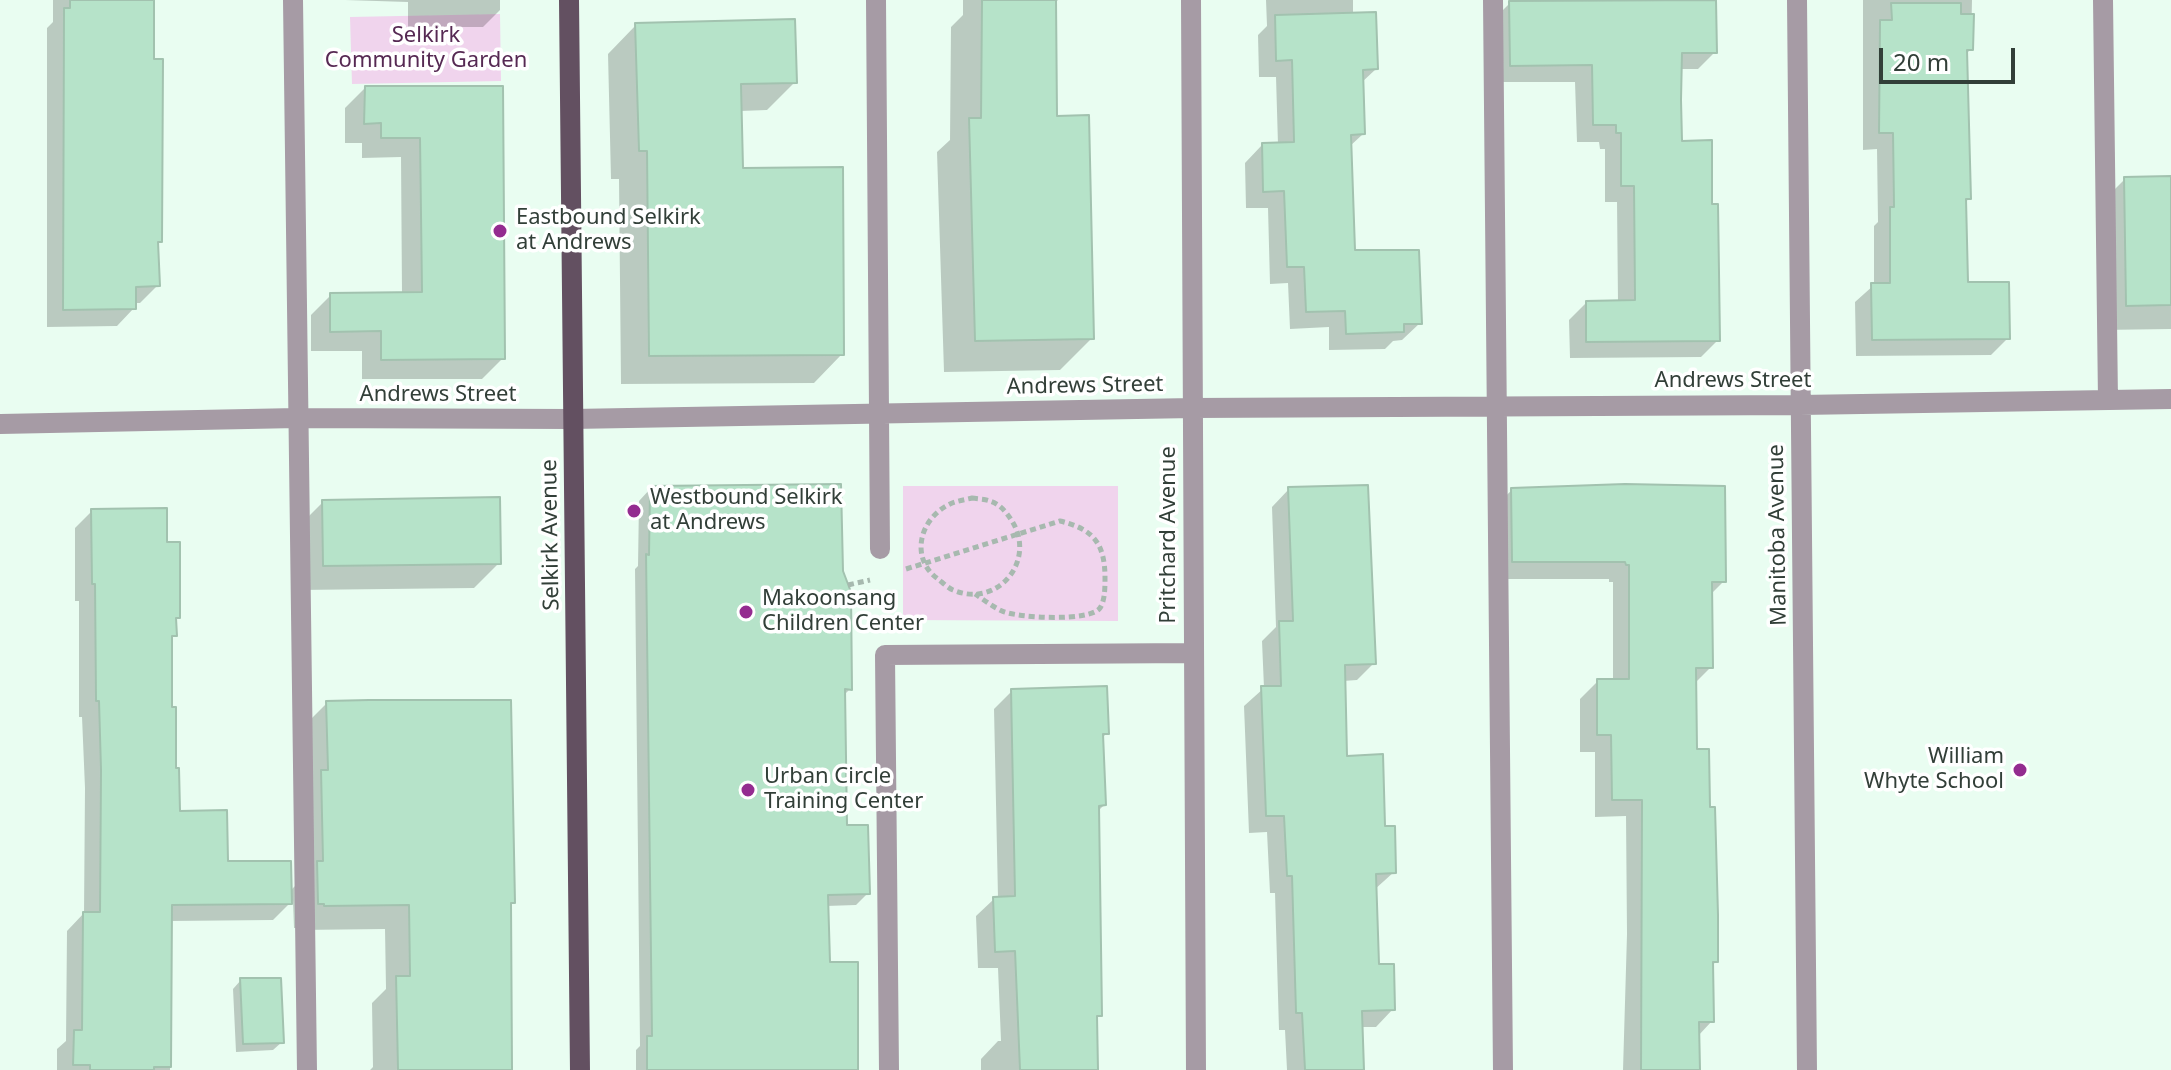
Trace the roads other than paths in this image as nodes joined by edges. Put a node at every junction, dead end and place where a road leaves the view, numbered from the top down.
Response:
1 (293, 0) edge
2 (569, 0) edge
3 (876, 0) edge
4 (1191, 0) edge
5 (1493, 0) edge
6 (1797, 0) edge
7 (2103, 0) edge
8 (2171, 399) edge
9 (2108, 400) junction
10 (1800, 405) junction
11 (1497, 407) junction
12 (1193, 408) junction
13 (880, 413) junction
14 (297, 418) junction
15 (572, 419) junction
16 (0, 424) edge
17 (880, 549) dead end
18 (1194, 653) junction
19 (307, 1070) edge
20 (580, 1070) edge
21 (889, 1070) edge
22 (1196, 1070) edge
23 (1503, 1070) edge
24 (1807, 1070) edge

1 - 14 street
2 - 15 main road, Selkirk Avenue
3 - 13 street
4 - 12 street, Pritchard Avenue
5 - 11 street
6 - 10 street, Manitoba Avenue
7 - 9 street
8 - 9 street, Andrews Street
9 - 10 street, Andrews Street
10 - 11 street, Andrews Street
10 - 24 street, Manitoba Avenue
11 - 12 street, Andrews Street
11 - 23 street
12 - 13 street, Andrews Street
12 - 18 street, Pritchard Avenue
13 - 15 street, Andrews Street
13 - 17 street
14 - 15 street, Andrews Street
14 - 16 street, Andrews Street
14 - 19 street
15 - 20 main road, Selkirk Avenue
18 - 21 street
18 - 22 street, Pritchard Avenue

